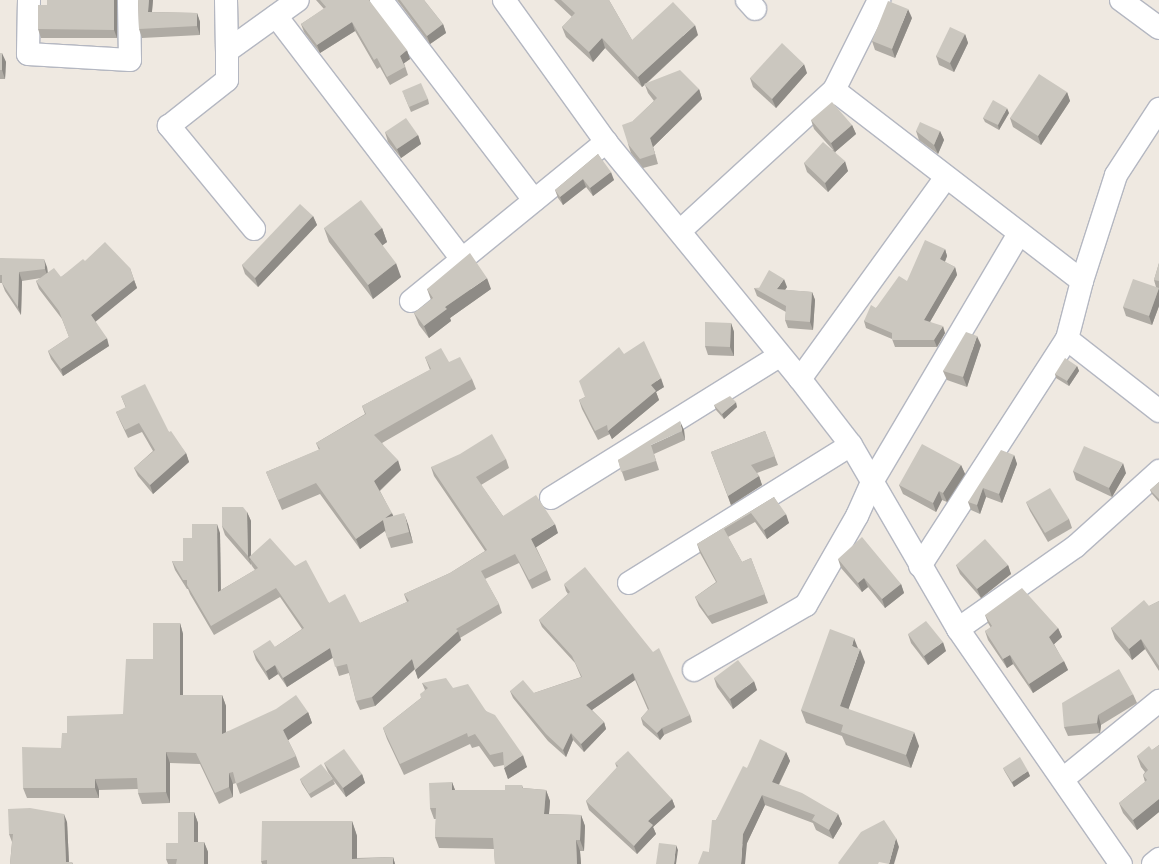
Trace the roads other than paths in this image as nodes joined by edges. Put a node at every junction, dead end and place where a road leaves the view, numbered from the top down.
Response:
1 (29, 0) edge
2 (129, 0) edge
3 (226, 0) edge
4 (298, 0) edge
5 (381, 0) edge
6 (504, 0) edge
7 (878, 0) edge
8 (1121, 0) edge
9 (276, 16) junction
10 (1159, 28) edge
11 (227, 51) junction
12 (834, 90) junction
13 (1159, 109) edge
14 (606, 142) junction
15 (946, 176) junction
16 (534, 200) junction
17 (254, 229) dead end
18 (680, 231) junction
19 (1019, 233) junction
20 (462, 259) junction
21 (1082, 281) junction
22 (411, 301) dead end
23 (1067, 339) junction
24 (779, 356) junction
25 (800, 379) junction
26 (1159, 411) edge
27 (851, 445) junction
28 (1159, 471) edge
29 (872, 482) junction
30 (551, 498) dead end
31 (920, 566) junction
32 (629, 583) dead end
33 (958, 629) junction
34 (694, 670) dead end
35 (1159, 701) edge
36 (1063, 779) junction
37 (1159, 859) edge
38 (1121, 864) edge
39 (1153, 864) edge

1 - 2 street
3 - 11 street
4 - 9 street
5 - 16 street
6 - 14 street
7 - 12 street
8 - 10 street
9 - 11 street
9 - 20 street
11 - 17 street
12 - 15 street
12 - 18 street
13 - 21 street
14 - 16 street
14 - 18 street
15 - 19 street
15 - 25 street
16 - 20 street
18 - 24 street
19 - 21 street
19 - 29 street
20 - 22 street
21 - 23 street
23 - 26 street
23 - 31 street
24 - 25 street
24 - 30 street
25 - 27 street
27 - 29 street
27 - 32 street
28 - 33 street
29 - 31 street
29 - 34 street
31 - 33 street
33 - 36 street
35 - 36 street
36 - 38 street
37 - 39 street

